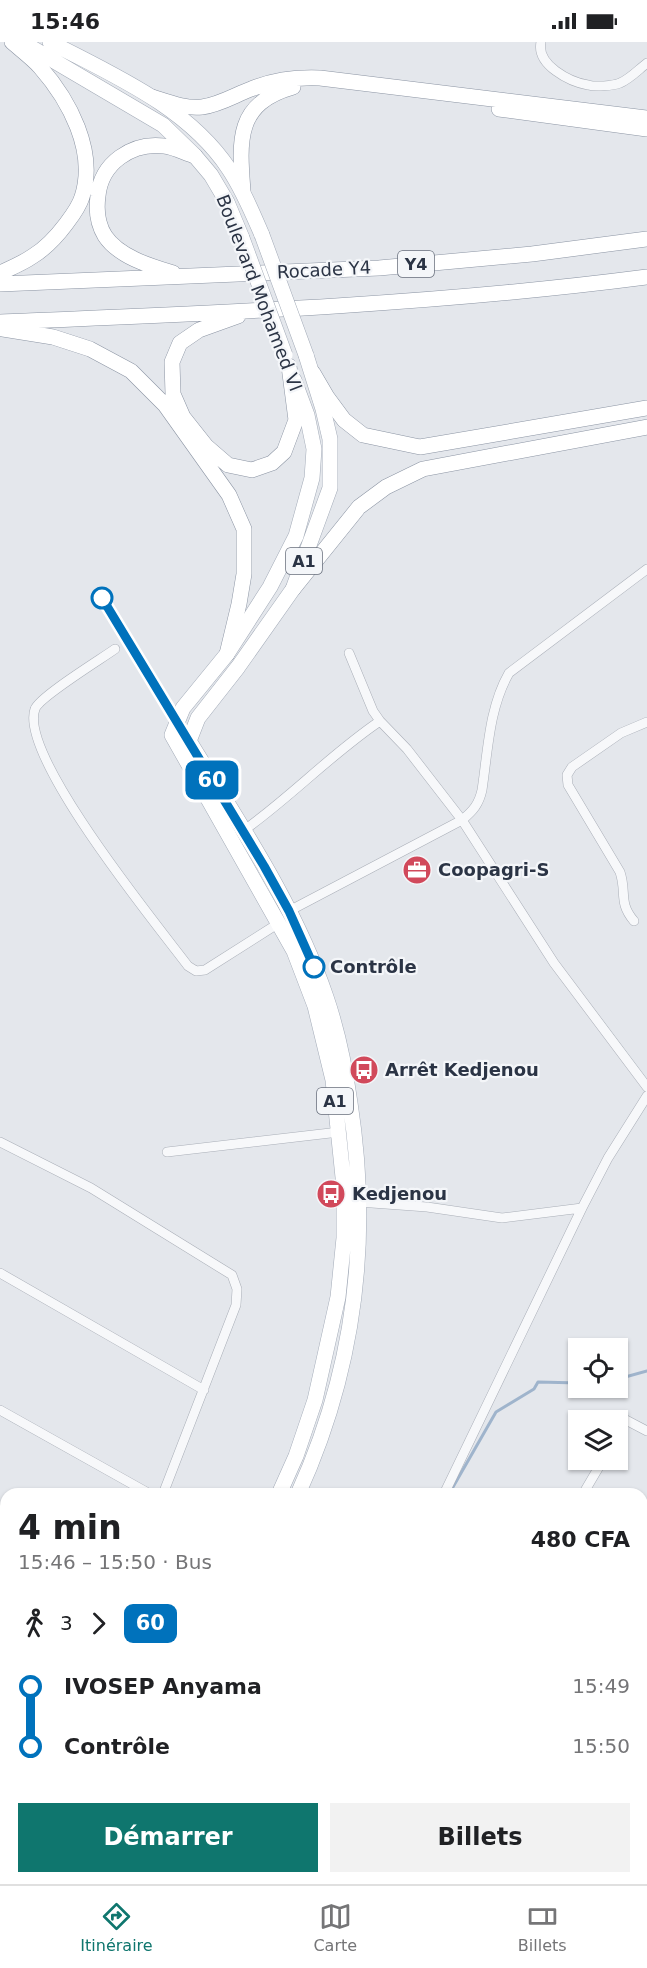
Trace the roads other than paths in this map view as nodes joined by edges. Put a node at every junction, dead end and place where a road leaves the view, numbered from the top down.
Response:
1 (12, 42) edge
2 (22, 42) edge
3 (50, 42) edge
4 (541, 42) edge
5 (647, 63) edge
6 (152, 97) junction
7 (647, 118) edge
8 (647, 129) edge
9 (195, 156) junction
10 (243, 191) junction
11 (647, 239) edge
12 (0, 273) edge
13 (185, 276) junction
14 (647, 277) edge
15 (0, 284) edge
16 (252, 311) junction
17 (0, 322) edge
18 (0, 328) edge
19 (287, 361) junction
20 (313, 373) junction
21 (647, 408) edge
22 (647, 427) edge
23 (647, 569) edge
24 (293, 589) junction
25 (115, 649) dead end
26 (349, 653) dead end
27 (227, 654) junction
28 (380, 721) junction
29 (647, 722) edge
30 (462, 820) junction
31 (243, 831) junction
32 (289, 911) junction
33 (634, 921) dead end
34 (279, 923) junction
35 (647, 1087) edge
36 (647, 1096) edge
37 (339, 1132) junction
38 (0, 1142) edge
39 (167, 1152) dead end
40 (358, 1202) junction
41 (582, 1208) junction
42 (0, 1273) edge
43 (204, 1390) junction
44 (0, 1410) edge
45 (628, 1420) edge
46 (647, 1431) edge
47 (597, 1470) edge
48 (139, 1488) edge
49 (165, 1488) edge
50 (282, 1488) edge
51 (301, 1488) edge
52 (447, 1488) edge
53 (587, 1488) edge

1 - 12 main road
2 - 9 main road, Boulevard Mohamed VI / A1
3 - 6 main road, Boulevard Mohamed VI / A1
4 - 5 street
6 - 7 main road
6 - 10 main road, Boulevard Mohamed VI / A1
8 - 10 main road
9 - 13 main road
9 - 19 main road, Boulevard Mohamed VI / A1, bridge
10 - 20 main road, Boulevard Mohamed VI / A1, bridge
11 - 13 main road, Rocade Y4 / Y4
13 - 15 main road, Rocade Y4 / Y4
14 - 16 main road, Rocade Y4 / Y4
16 - 17 main road, Rocade Y4 / Y4
16 - 19 main road
18 - 27 main road
19 - 27 main road, Boulevard Mohamed VI / A1
20 - 21 main road
20 - 24 main road, Boulevard Mohamed VI / A1
22 - 24 main road
23 - 30 street
24 - 31 main road, Boulevard Mohamed VI / A1
25 - 34 street
26 - 28 street
27 - 34 main road, Boulevard Mohamed VI / A1
28 - 30 street
28 - 31 street
29 - 33 street
30 - 32 street
30 - 35 street
31 - 32 main road, Boulevard Mohamed VI / A1
32 - 40 main road, Boulevard Mohamed VI / A1
34 - 37 main road, Boulevard Mohamed VI / A1
36 - 41 street
37 - 39 street
37 - 50 main road, Boulevard Mohamed VI / A1
38 - 43 street
40 - 41 street
40 - 51 main road, Boulevard Mohamed VI / A1
41 - 52 street
42 - 43 street
43 - 49 street
44 - 48 street
45 - 46 street
47 - 53 street

